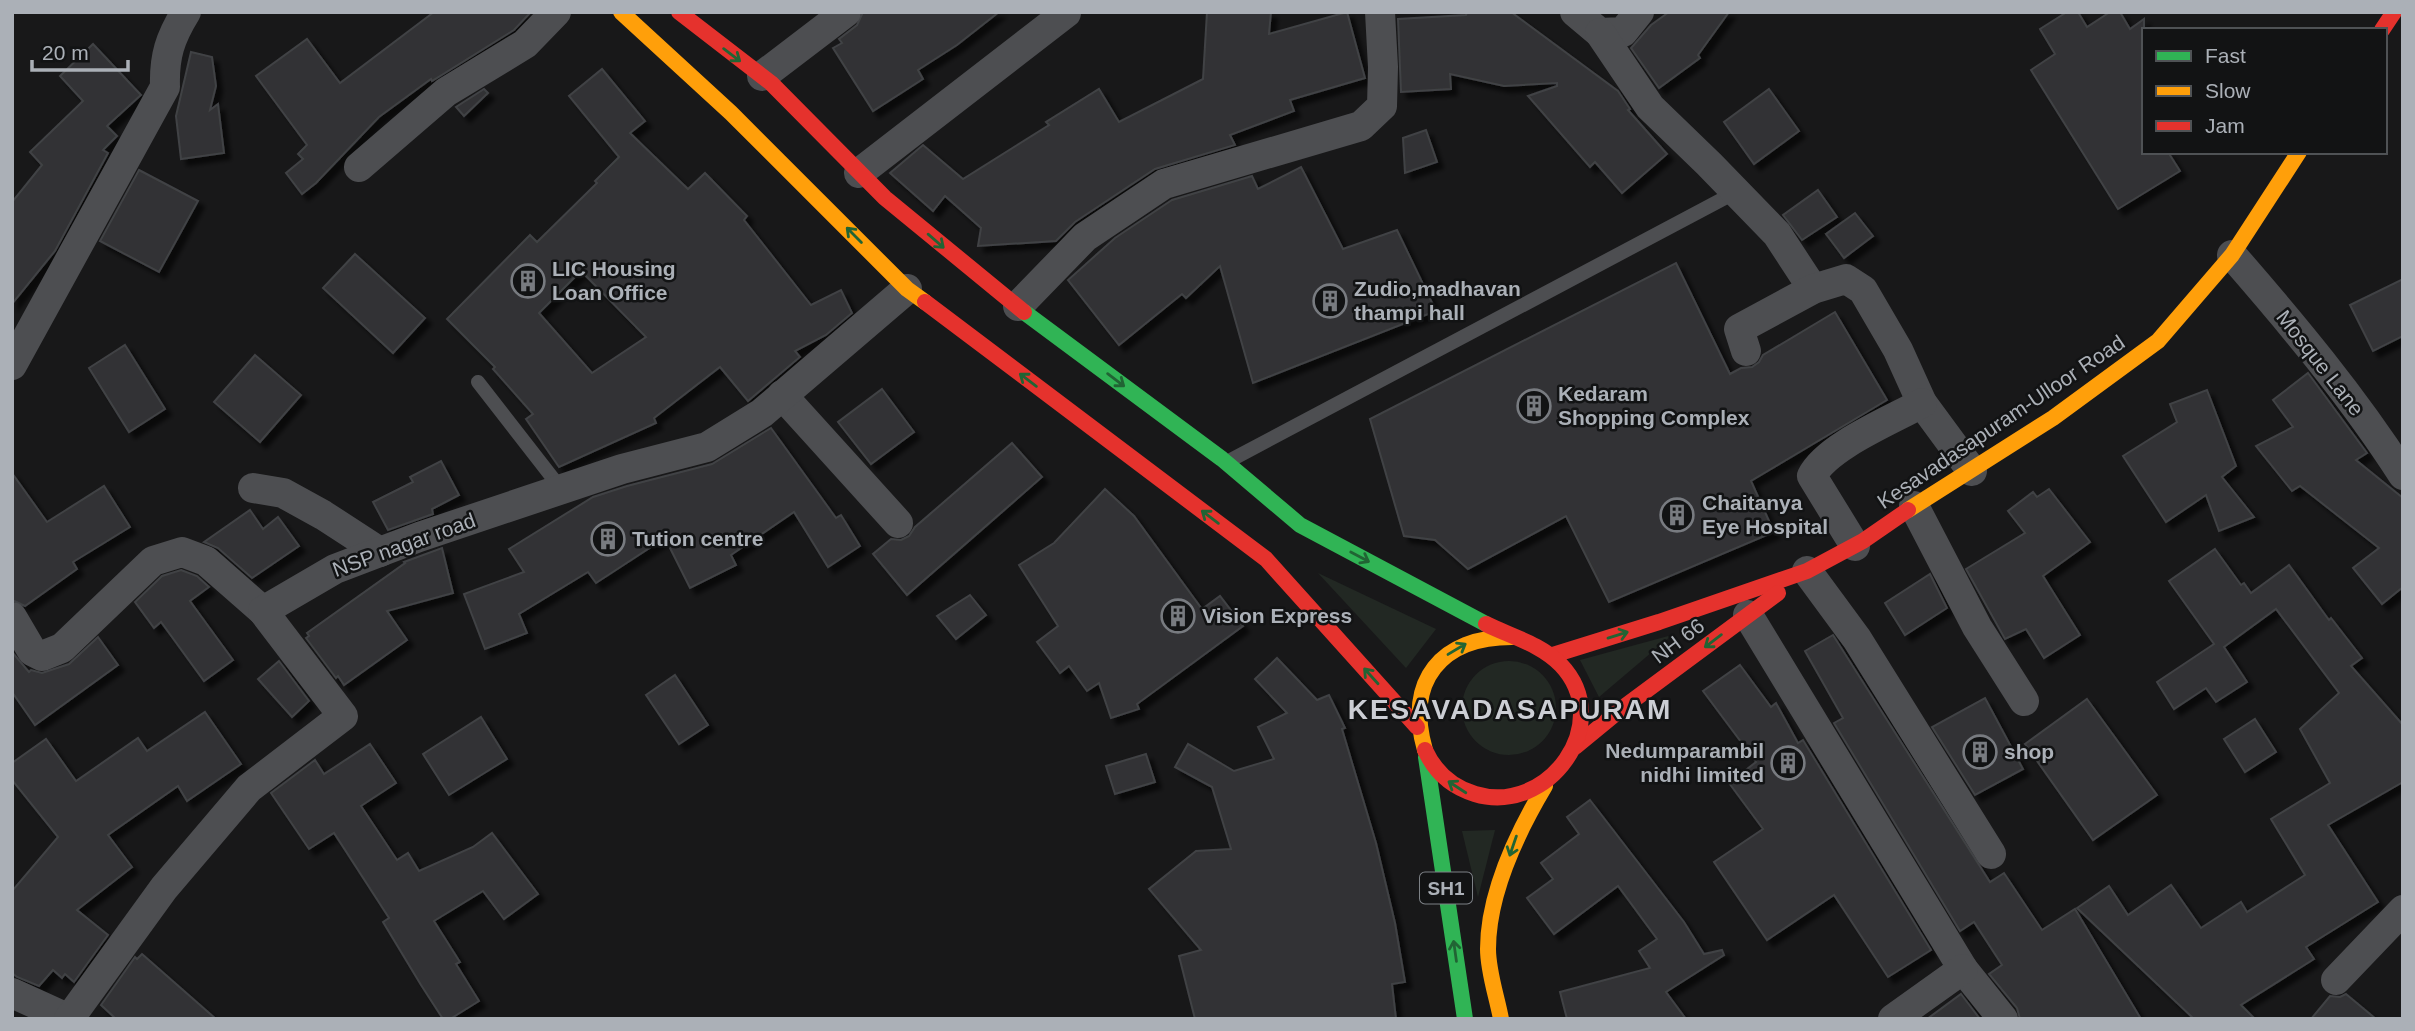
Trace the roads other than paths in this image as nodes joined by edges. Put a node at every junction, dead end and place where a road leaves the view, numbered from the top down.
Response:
1 (186, 12) edge
2 (556, 12) edge
3 (621, 12) edge
4 (679, 12) edge
5 (846, 12) edge
6 (1380, 12) edge
7 (1575, 12) edge
8 (1639, 12) edge
9 (2394, 12) edge
10 (1066, 13) edge
11 (2383, 28) edge
12 (1600, 33) junction
13 (762, 76) junction
14 (2298, 154) edge
15 (359, 167) dead end
16 (859, 173) junction
17 (1737, 192) junction
18 (2232, 255) junction
19 (907, 289) junction
20 (1813, 289) junction
21 (1018, 306) junction
22 (1745, 351) dead end
23 (12, 365) edge
24 (478, 382) dead end
25 (782, 395) junction
26 (1922, 404) junction
27 (1226, 462) junction
28 (1972, 471) junction
29 (2403, 475) edge
30 (253, 488) dead end
31 (562, 489) junction
32 (1914, 506) junction
33 (898, 523) dead end
34 (1855, 546) junction
35 (380, 552) junction
36 (1807, 571) junction
37 (262, 611) junction
38 (1748, 615) junction
39 (12, 617) edge
40 (1512, 637) junction
41 (1553, 656) junction
42 (2024, 701) dead end
43 (1417, 727) junction
44 (1575, 747) junction
45 (1426, 757) junction
46 (1545, 786) junction
47 (1992, 854) dead end
48 (2403, 910) edge
49 (1963, 969) junction
50 (2336, 980) dead end
51 (12, 993) edge
52 (69, 1019) edge
53 (1465, 1019) edge
54 (1501, 1019) edge
55 (1893, 1019) edge
56 (2003, 1019) edge

1 - 23 street
2 - 15 street
19 -> 3 main road
4 -> 13 main road
5 - 13 street
6 - 21 street
7 - 12 street
8 - 12 street
9 - 11 main road
10 - 16 street
12 - 17 street
13 - 16 main road
14 - 18 main road, Kesavadasapuram-Ulloor Road
16 -> 21 main road
17 - 20 street
17 - 27 lane
18 - 28 main road, Kesavadasapuram-Ulloor Road
18 - 29 street, Mosque Lane
19 - 25 street, NSP nagar road
43 -> 19 main road
20 - 22 street
20 - 26 street
21 -> 27 main road
24 - 31 lane
25 - 31 street, NSP nagar road
25 - 33 street
26 - 28 street
26 - 34 street
27 -> 40 main road
28 - 32 main road, Kesavadasapuram-Ulloor Road
30 - 35 street
31 - 35 street, NSP nagar road
32 - 34 main road, Kesavadasapuram-Ulloor Road
32 - 42 street
34 - 36 main road, Kesavadasapuram-Ulloor Road
35 - 37 street, NSP nagar road
36 - 38 main road, NH 66
41 -> 36 main road
36 - 47 street
37 - 39 street
37 - 52 street
38 -> 44 main road, NH 66
38 - 49 street
40 - 41 main road
43 -> 40 main road
41 - 44 main road, NH 66
43 - 45 main road
44 - 46 main road, NH 66
46 -> 45 main road
53 -> 45 main road, SH1
46 -> 54 main road, SH1
48 - 50 street
49 - 55 street
49 - 56 street
51 - 52 street

